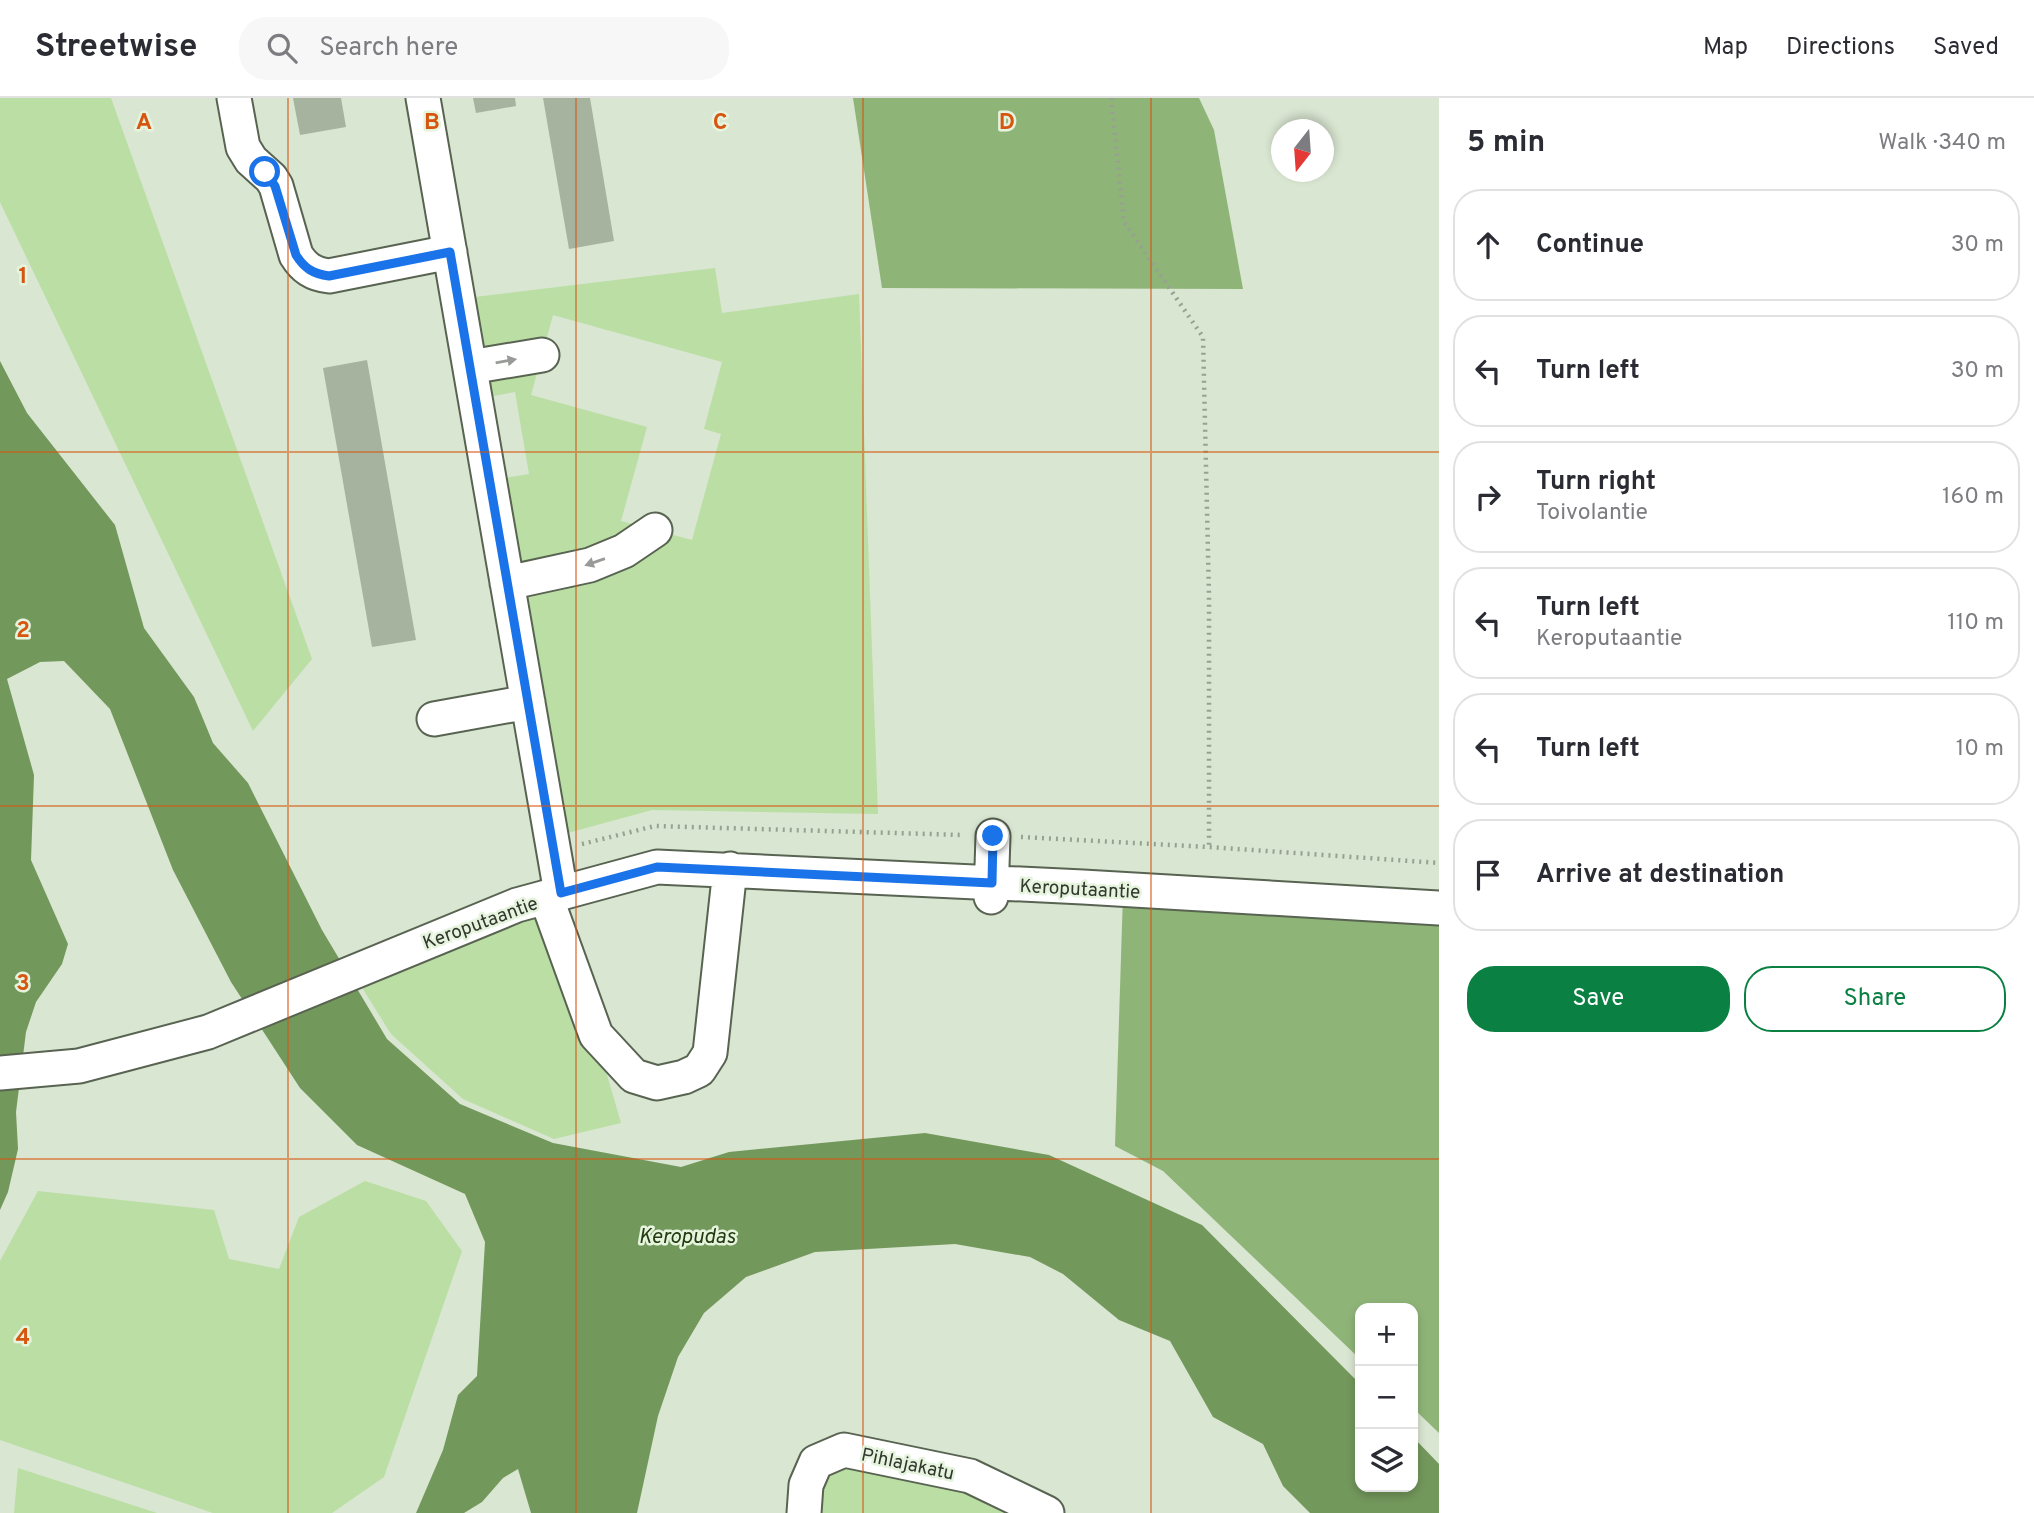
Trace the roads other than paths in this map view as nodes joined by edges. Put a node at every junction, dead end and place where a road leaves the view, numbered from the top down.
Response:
1 (234, 98) edge
2 (423, 98) edge
3 (450, 252) junction
4 (542, 355) dead end
5 (470, 367) junction
6 (655, 530) dead end
7 (507, 583) junction
8 (528, 702) junction
9 (434, 719) dead end
10 (993, 836) dead end
11 (730, 869) junction
12 (992, 890) junction
13 (554, 895) junction
14 (1439, 908) edge
15 (0, 1073) edge
16 (804, 1513) edge
17 (1047, 1513) edge

1 - 3 street
2 - 3 street
3 - 5 street
5 -> 4 street
5 - 7 street
6 -> 7 street
7 - 8 street
8 - 9 street
8 - 13 street
10 - 12 street
11 - 12 street, Keroputaantie
11 - 13 street, Keroputaantie
11 - 13 street
12 - 14 street, Keroputaantie
13 - 15 street, Keroputaantie
16 - 17 street, Pihlajakatu

